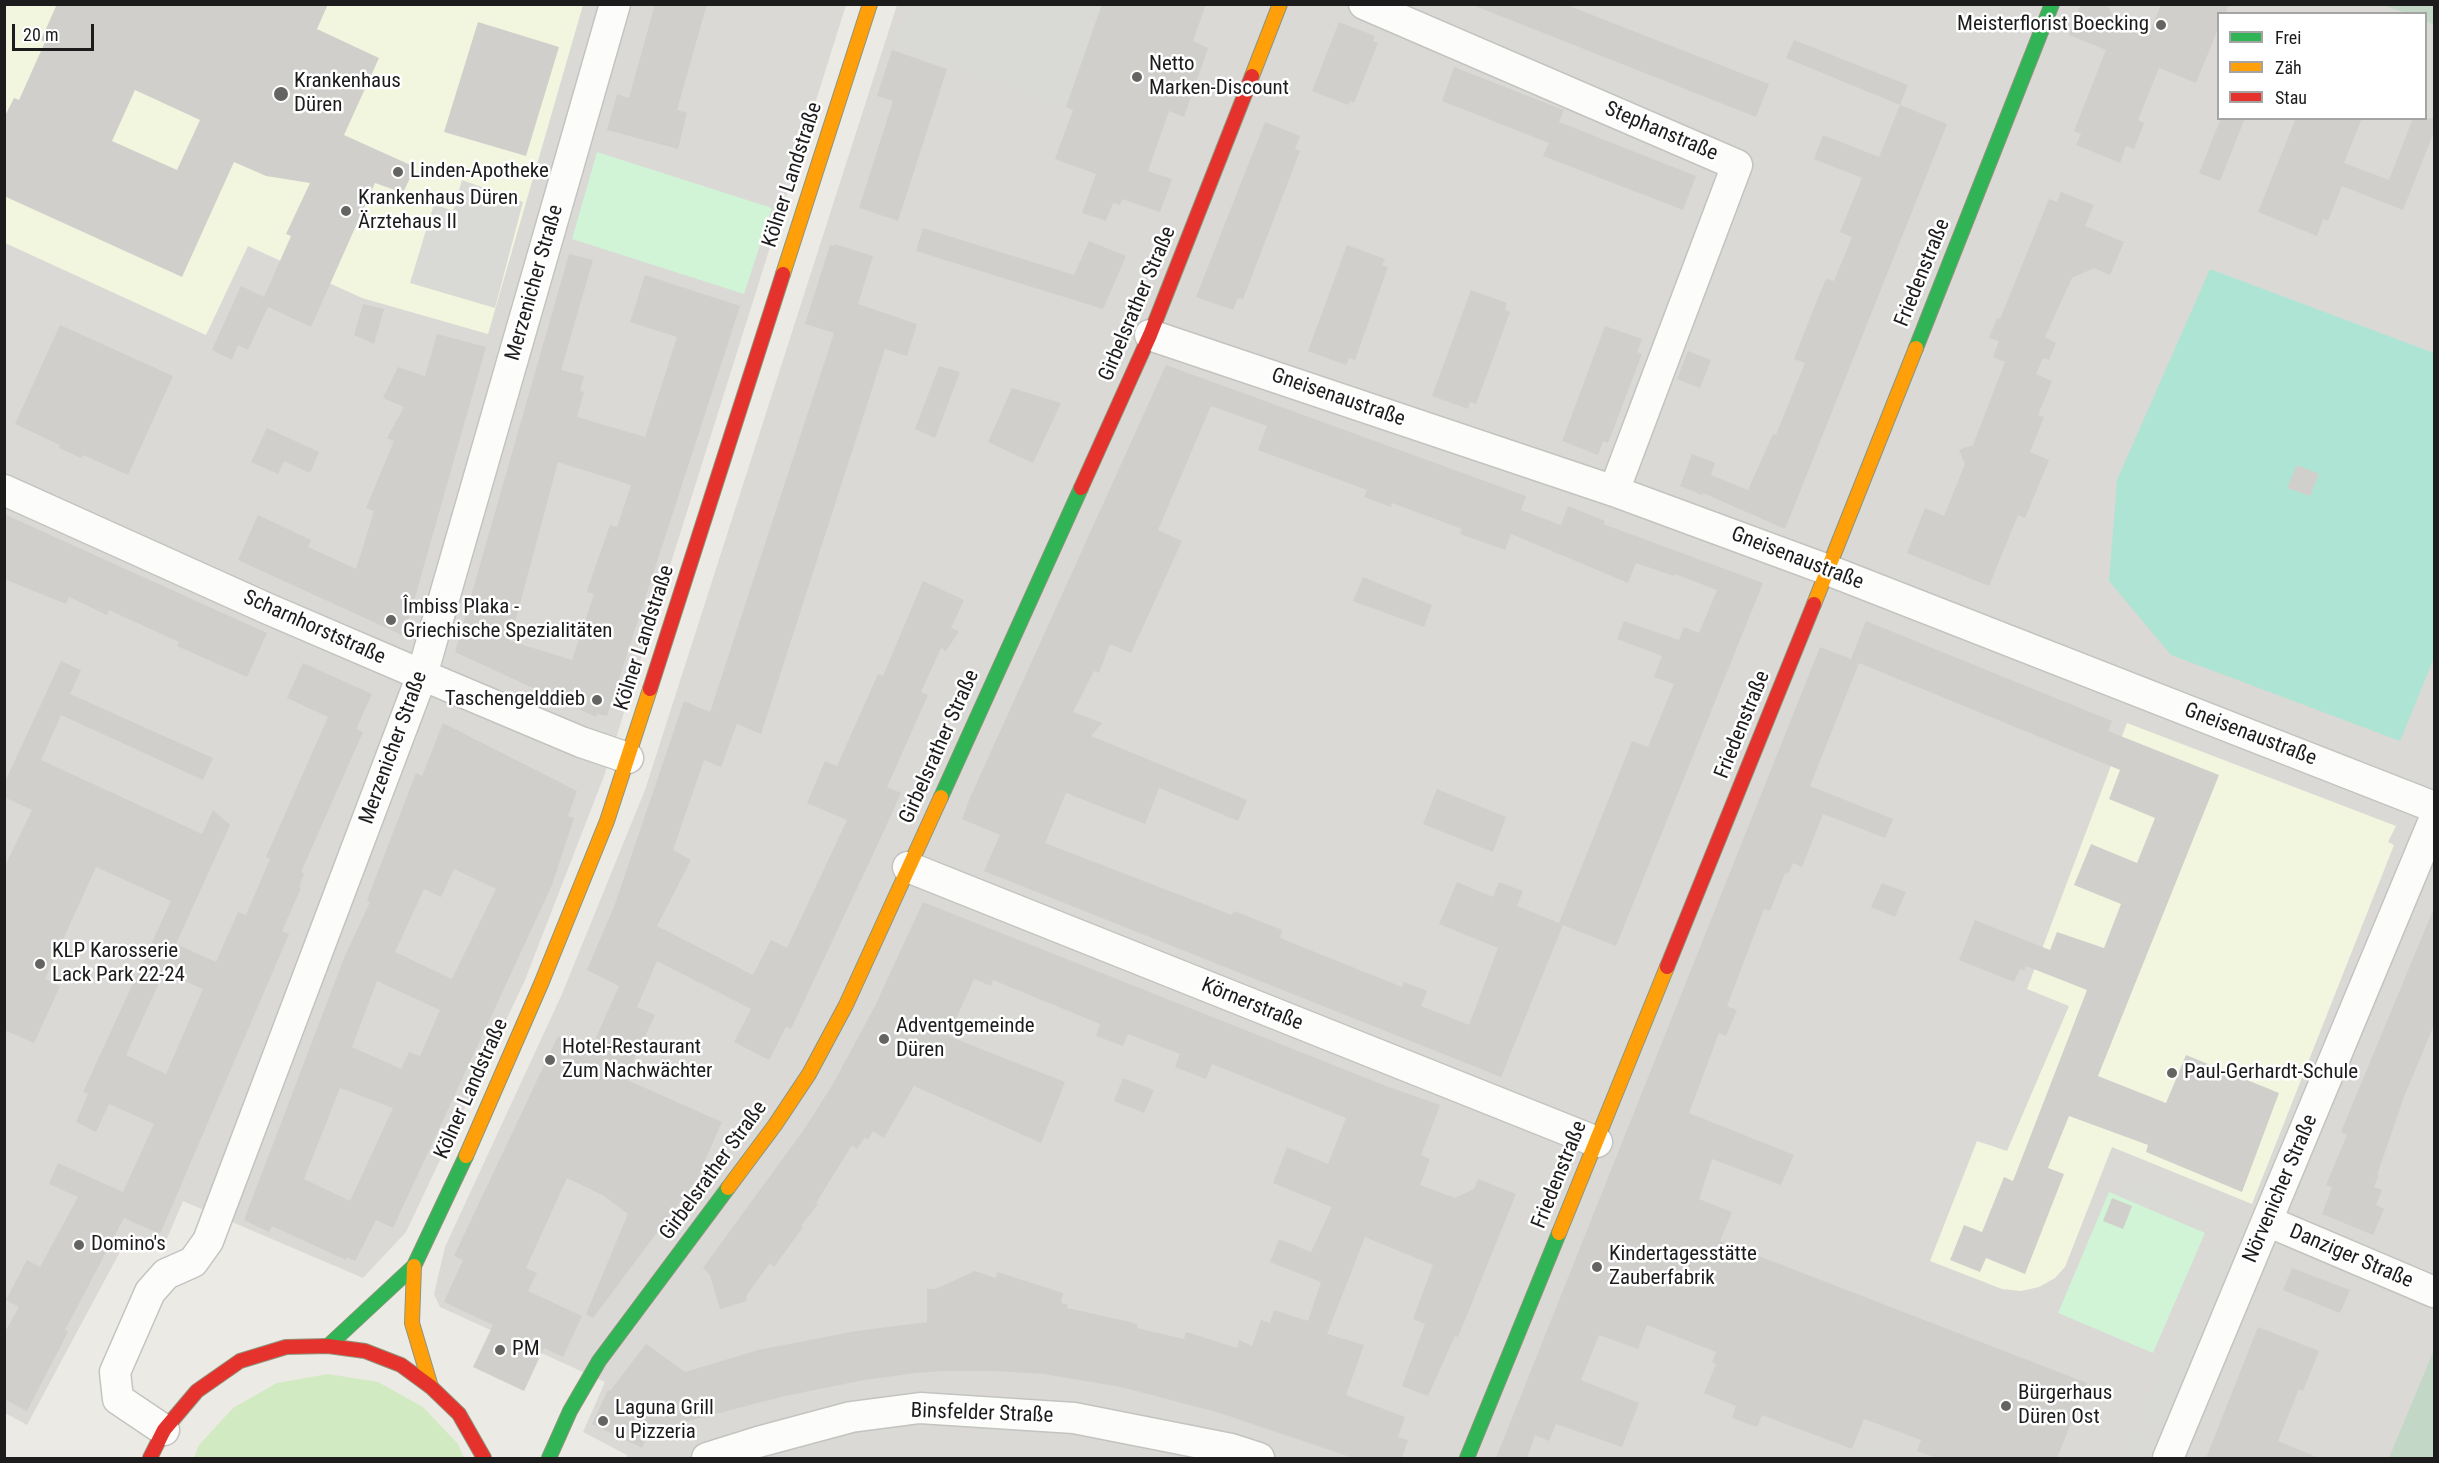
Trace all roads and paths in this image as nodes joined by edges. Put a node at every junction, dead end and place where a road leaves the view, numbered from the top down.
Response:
1 (615, 4) edge
2 (870, 4) edge
3 (1280, 4) edge
4 (1364, 4) edge
5 (2052, 4) edge
6 (1150, 335) junction
7 (4, 490) edge
8 (1614, 491) junction
9 (1828, 570) junction
10 (422, 675) junction
11 (628, 758) junction
12 (2434, 807) edge
13 (2434, 820) edge
14 (908, 867) junction
15 (1597, 1142) junction
16 (2267, 1221) junction
17 (414, 1266) junction
18 (2434, 1292) edge
19 (328, 1346) junction
20 (431, 1387) junction
21 (156, 1447) edge
22 (136, 1458) edge
23 (484, 1458) edge
24 (549, 1458) edge
25 (707, 1458) edge
26 (1259, 1458) edge
27 (1467, 1458) edge
28 (2168, 1458) edge

1 - 10 street, Merzenicher Straße
2 - 11 street, Kölner Landstraße
3 - 6 street, Girbelsrather Straße
4 - 8 street, Stephanstraße
5 - 9 street, Friedenstraße
6 - 8 street, Gneisenaustraße
6 - 14 street, Girbelsrather Straße
7 - 10 street, Scharnhorststraße
8 - 9 street, Gneisenaustraße
9 - 12 street, Gneisenaustraße
9 - 15 street, Friedenstraße
10 - 11 street, Scharnhorststraße
10 - 21 street, Merzenicher Straße
11 - 17 street, Kölner Landstraße
13 - 16 street, Nörvenicher Straße
14 - 15 street, Körnerstraße
14 - 24 street, Girbelsrather Straße
15 - 27 street, Friedenstraße
16 - 18 street, Danziger Straße
16 - 28 street, Nörvenicher Straße
17 - 19 street, Kölner Landstraße
17 - 20 street, Kölner Landstraße
19 - 20 street
19 - 21 street
20 - 23 street
21 - 22 street
25 - 26 street, Binsfelder Straße

